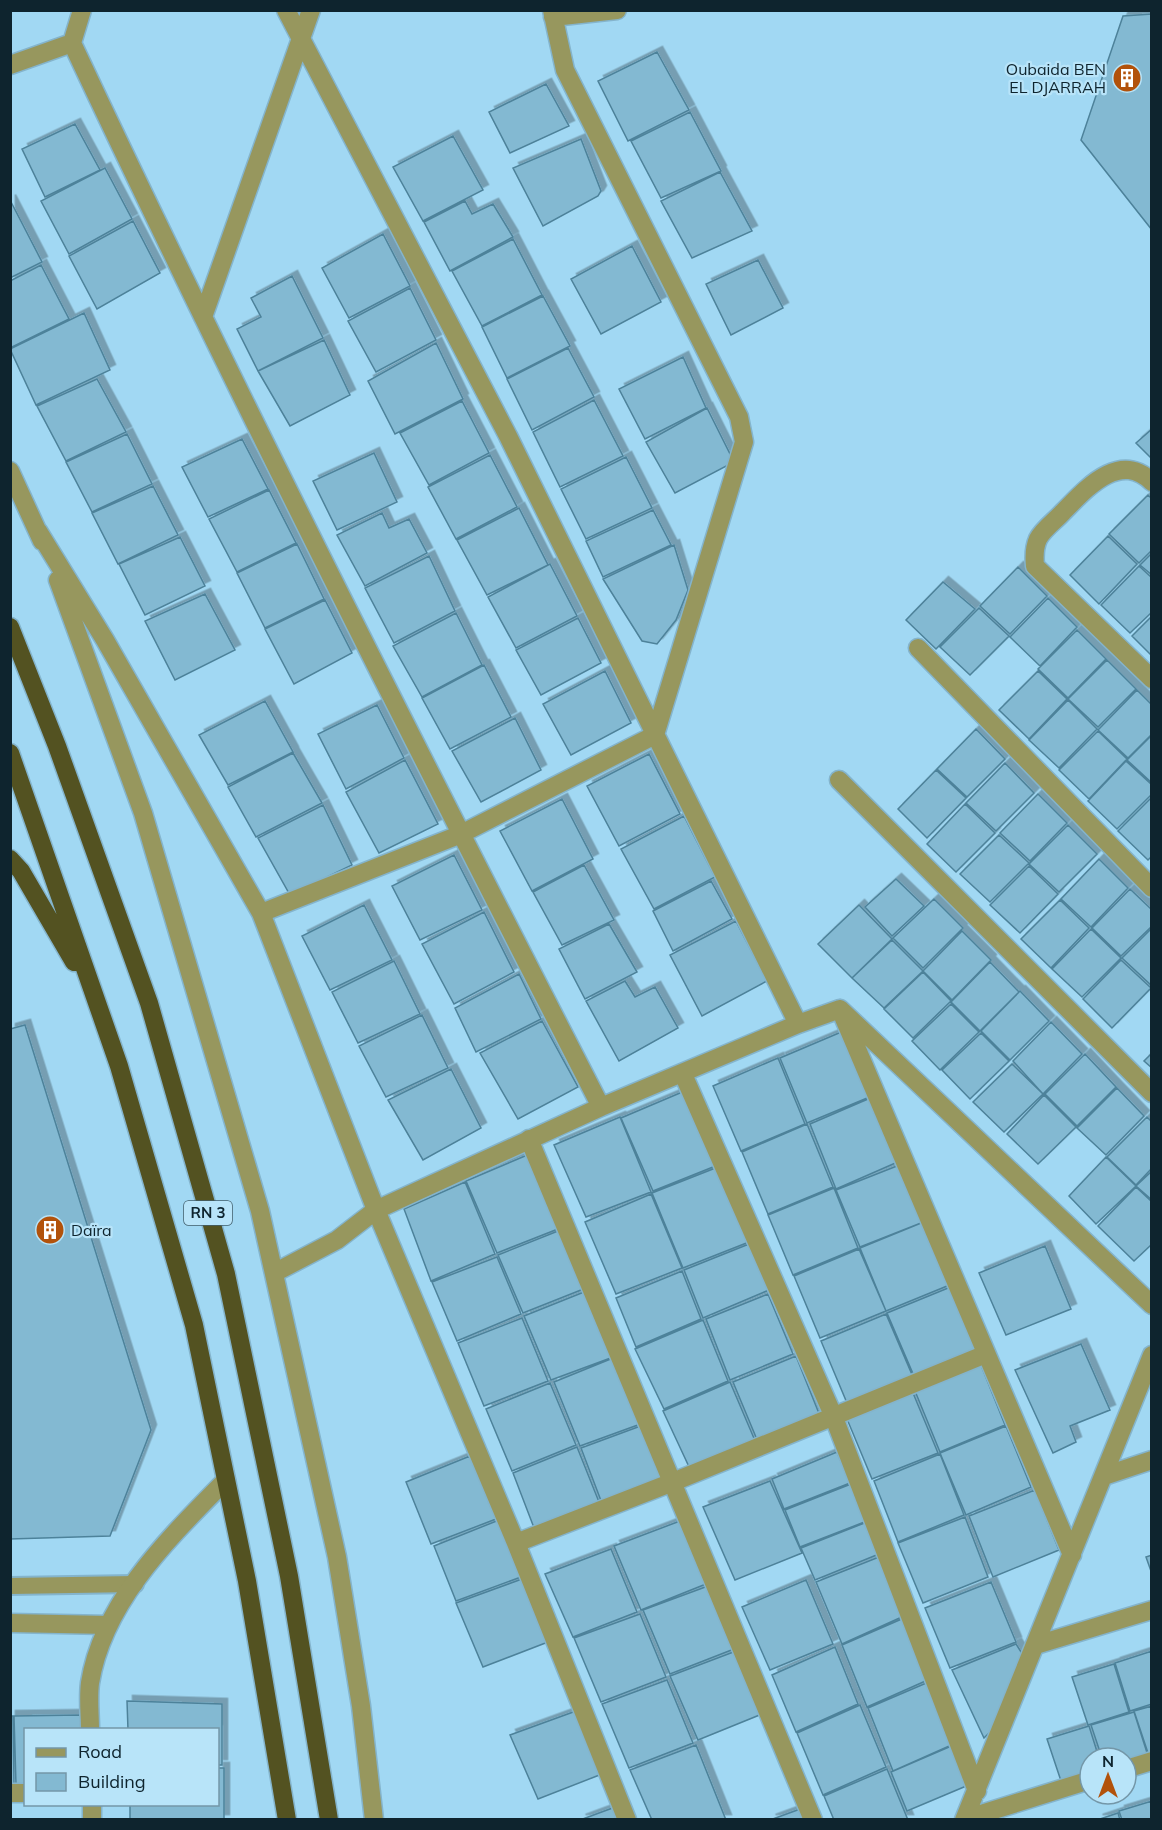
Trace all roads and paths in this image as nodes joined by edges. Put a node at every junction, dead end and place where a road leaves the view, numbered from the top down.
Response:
1 (82, 10) edge
2 (286, 10) edge
3 (311, 10) edge
4 (617, 10) edge
5 (552, 14) edge
6 (301, 41) junction
7 (72, 43) junction
8 (10, 65) edge
9 (203, 317) junction
10 (10, 471) edge
11 (1152, 482) edge
12 (38, 531) junction
13 (10, 627) edge
14 (918, 648) dead end
15 (1152, 679) edge
16 (655, 735) junction
17 (10, 753) edge
18 (839, 780) dead end
19 (459, 835) junction
20 (10, 859) edge
21 (1152, 888) edge
22 (261, 913) junction
23 (94, 997) junction
24 (840, 1010) junction
25 (798, 1024) junction
26 (684, 1074) junction
27 (1152, 1093) edge
28 (601, 1107) junction
29 (529, 1139) junction
30 (375, 1210) junction
31 (274, 1273) junction
32 (1152, 1305) edge
33 (986, 1354) junction
34 (1152, 1355) edge
35 (833, 1415) junction
36 (1152, 1460) edge
37 (1104, 1476) junction
38 (226, 1480) junction
39 (673, 1482) junction
40 (516, 1543) junction
41 (1071, 1555) junction
42 (135, 1584) junction
43 (10, 1586) edge
44 (1152, 1610) edge
45 (10, 1623) edge
46 (108, 1625) junction
47 (1036, 1645) junction
48 (90, 1728) edge
49 (1078, 1784) edge
50 (977, 1791) junction
51 (964, 1819) edge
52 (287, 1820) edge
53 (329, 1820) edge
54 (374, 1820) edge
55 (627, 1820) edge
56 (813, 1820) edge

1 - 7 street
2 - 6 street
3 - 6 street
4 - 5 street
5 - 16 street
6 - 9 street
6 - 16 street
7 - 8 street
7 - 9 street
9 - 19 street
10 - 12 street
11 - 15 street
12 - 22 street
12 - 31 street
13 - 53 highway, RN 3
14 - 21 street
16 - 19 street
16 - 25 street
17 - 23 highway, RN 3
18 - 27 street
19 - 22 street
19 - 28 street
20 - 23 highway
22 - 30 street
23 - 38 highway, RN 3
24 - 25 street
24 - 32 street
24 - 33 street
25 - 26 street
26 - 28 street
26 - 35 street
28 - 29 street
29 - 30 street
29 - 39 street
30 - 31 street
30 - 40 street
31 - 54 street
33 - 35 street
33 - 41 street
34 - 37 street
35 - 39 street
35 - 50 street
36 - 37 street
37 - 41 street
38 - 42 street
38 - 52 highway, RN 3
39 - 40 street
39 - 56 street
40 - 55 street
41 - 47 street
42 - 43 lane
42 - 46 street
44 - 47 street
45 - 46 street
46 - 48 street
47 - 50 street
49 - 51 street
50 - 51 street

